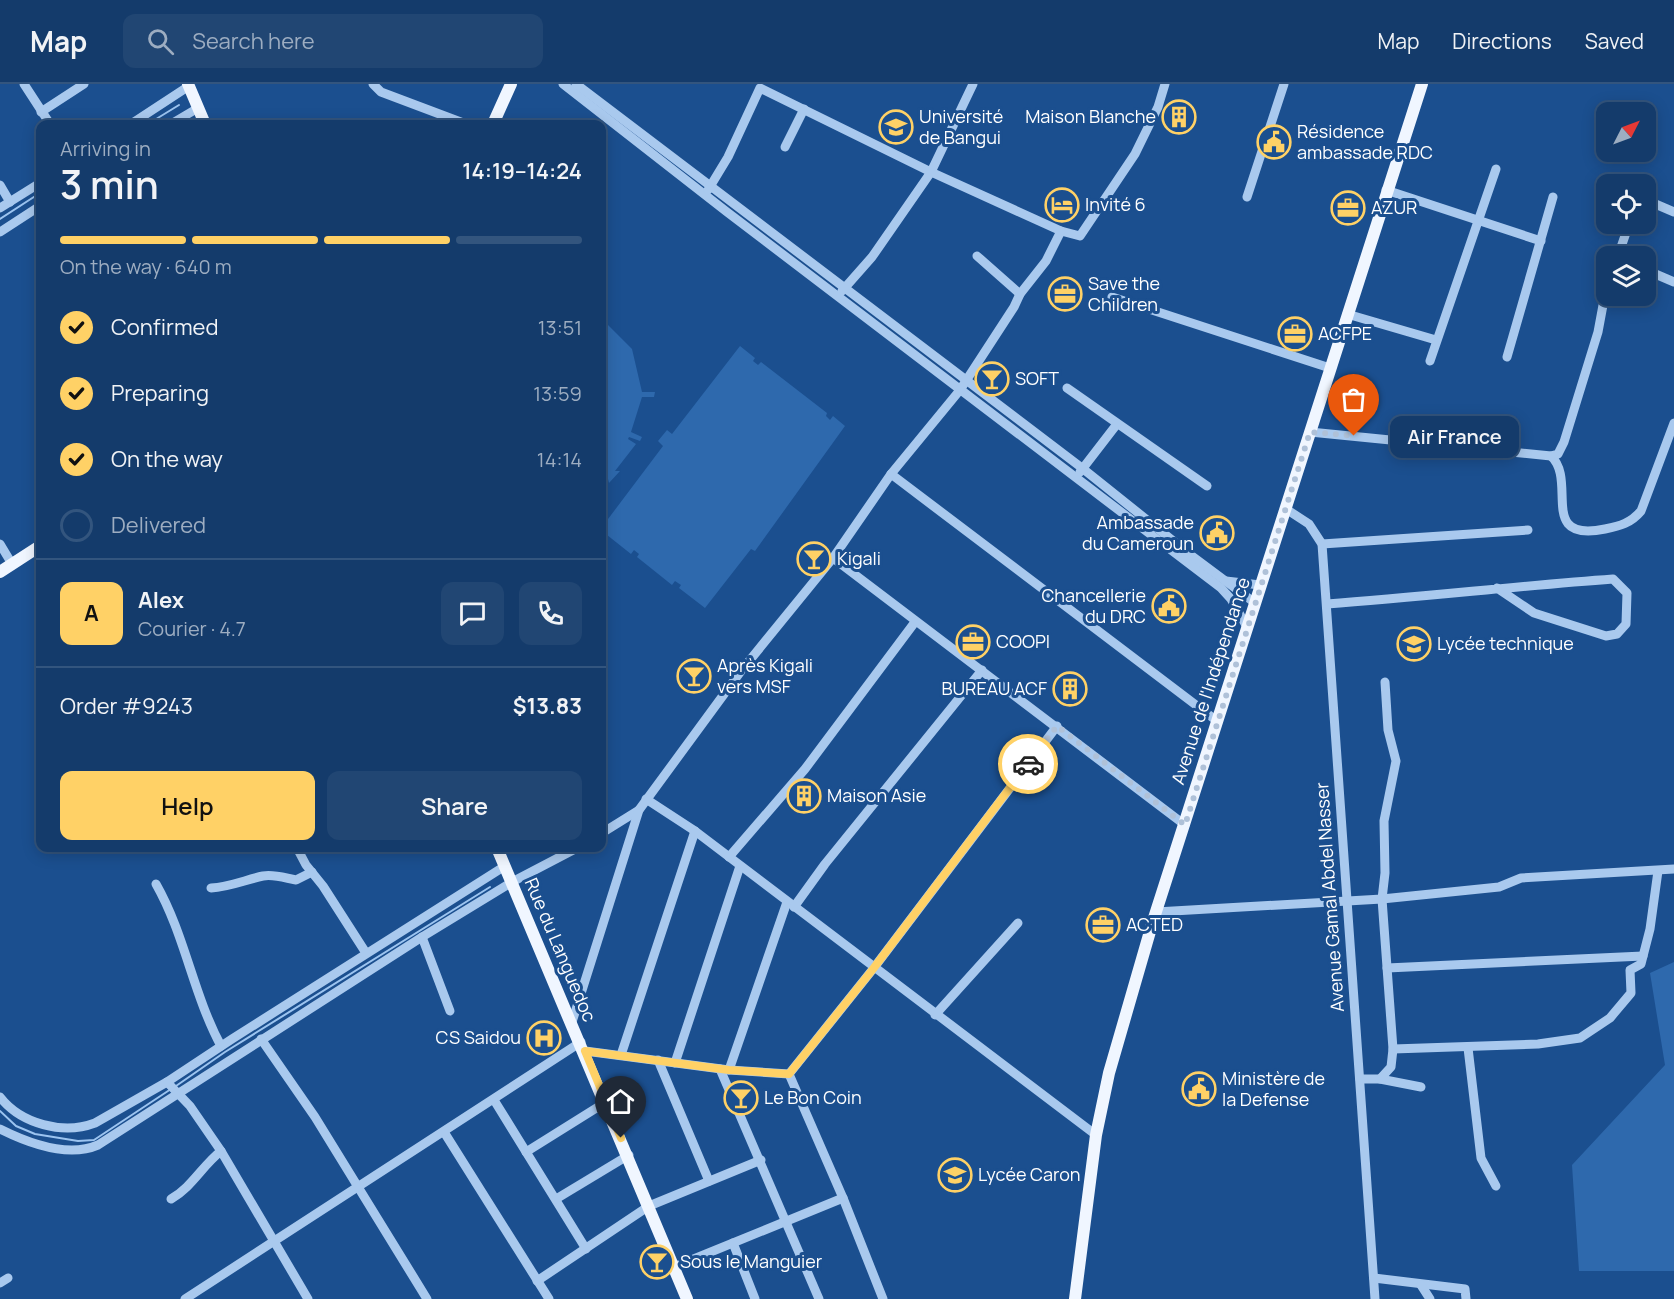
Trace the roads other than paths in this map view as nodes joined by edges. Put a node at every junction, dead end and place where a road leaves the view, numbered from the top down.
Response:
1 (24, 84) edge
2 (84, 84) edge
3 (373, 84) edge
4 (511, 84) edge
5 (563, 84) edge
6 (576, 84) edge
7 (973, 84) edge
8 (1165, 84) edge
9 (1284, 84) edge
10 (1422, 84) edge
11 (188, 85) edge
12 (198, 108) junction
13 (804, 109) junction
14 (41, 112) junction
15 (47, 120) edge
16 (137, 120) edge
17 (178, 120) edge
18 (203, 120) edge
19 (455, 120) edge
20 (495, 120) edge
21 (785, 147) dead end
22 (1496, 169) dead end
23 (931, 172) junction
24 (0, 184) edge
25 (36, 186) edge
26 (708, 190) junction
27 (1386, 190) junction
28 (1247, 197) dead end
29 (1553, 197) dead end
30 (10, 202) junction
31 (1656, 204) edge
32 (0, 208) edge
33 (36, 209) edge
34 (1674, 212) edge
35 (1479, 221) junction
36 (1061, 231) junction
37 (0, 232) edge
38 (1541, 241) junction
39 (977, 256) dead end
40 (1656, 274) edge
41 (1674, 282) edge
42 (842, 292) junction
43 (1020, 294) junction
44 (1112, 297) dead end
45 (1603, 306) edge
46 (1347, 314) junction
47 (1436, 340) junction
48 (1507, 357) dead end
49 (1430, 361) dead end
50 (1330, 368) junction
51 (967, 381) junction
52 (1067, 388) dead end
53 (960, 390) junction
54 (1674, 423) edge
55 (1117, 424) junction
56 (1310, 432) junction
57 (1551, 456) junction
58 (1079, 472) junction
59 (891, 474) junction
60 (1207, 486) dead end
61 (1286, 509) junction
62 (1528, 530) dead end
63 (0, 544) edge
64 (1322, 544) junction
65 (36, 549) edge
66 (833, 558) junction
67 (12, 564) junction
68 (0, 572) edge
69 (1224, 580) junction
70 (1260, 585) junction
71 (1497, 588) junction
72 (1255, 603) junction
73 (1327, 604) junction
74 (915, 622) junction
75 (1247, 627) junction
76 (982, 670) junction
77 (1385, 682) dead end
78 (1217, 721) junction
79 (1057, 726) junction
80 (646, 799) junction
81 (639, 810) junction
82 (1185, 825) junction
83 (606, 831) edge
84 (695, 831) junction
85 (300, 852) edge
86 (499, 852) edge
87 (569, 852) edge
88 (729, 857) junction
89 (504, 866) junction
90 (740, 866) junction
91 (1674, 869) edge
92 (1658, 871) junction
93 (312, 872) junction
94 (512, 882) junction
95 (156, 884) dead end
96 (211, 888) dead end
97 (1382, 899) junction
98 (1346, 901) junction
99 (791, 905) junction
100 (1156, 912) junction
101 (1018, 923) dead end
102 (422, 937) junction
103 (366, 954) junction
104 (1643, 956) junction
105 (1387, 968) junction
106 (873, 969) junction
107 (298, 996) junction
108 (307, 1010) junction
109 (450, 1011) dead end
110 (935, 1015) junction
111 (572, 1022) junction
112 (232, 1038) junction
113 (261, 1039) junction
114 (221, 1046) junction
115 (583, 1046) junction
116 (1468, 1048) junction
117 (1393, 1049) junction
118 (241, 1052) junction
119 (621, 1055) junction
120 (658, 1060) junction
121 (675, 1063) junction
122 (724, 1069) junction
123 (789, 1074) junction
124 (1360, 1079) junction
125 (1380, 1079) junction
126 (167, 1082) junction
127 (1421, 1087) dead end
128 (178, 1093) junction
129 (0, 1097) edge
130 (494, 1100) junction
131 (606, 1102) junction
132 (35, 1126) junction
133 (0, 1129) edge
134 (444, 1132) junction
135 (1096, 1135) junction
136 (28, 1142) junction
137 (221, 1151) junction
138 (526, 1152) junction
139 (629, 1155) junction
140 (760, 1160) junction
141 (709, 1181) junction
142 (358, 1186) junction
143 (1496, 1186) dead end
144 (843, 1198) junction
145 (171, 1199) dead end
146 (556, 1199) junction
147 (649, 1206) junction
148 (787, 1220) junction
149 (273, 1242) junction
150 (732, 1243) junction
151 (586, 1249) junction
152 (674, 1267) junction
153 (1374, 1278) junction
154 (537, 1281) junction
155 (1421, 1285) junction
156 (190, 1298) edge
157 (308, 1299) edge
158 (428, 1299) edge
159 (549, 1299) edge
160 (687, 1299) edge
161 (756, 1299) edge
162 (819, 1299) edge
163 (883, 1299) edge
164 (1075, 1299) edge
165 (1376, 1299) edge
166 (1430, 1299) edge
167 (1466, 1299) edge

1 - 14 street
2 - 14 street
3 - 19 street
4 - 20 main road
5 - 26 street
6 - 26 street
7 - 23 street
8 - 36 street
9 - 28 street
10 - 27 main road, Avenue de l'Indépendance
11 - 12 main road
11 - 16 street
12 - 17 street
12 - 18 main road
13 - 21 street
13 - 23 street
13 - 26 street
14 - 15 street
22 - 35 street
23 - 36 street
23 - 42 street
24 - 30 street
25 - 30 street
26 - 42 street
27 - 35 street
27 - 46 main road, Avenue de l'Indépendance
29 - 38 street
30 - 32 street
31 - 34 street
33 - 37 street
35 - 38 street
35 - 47 street
36 - 43 street
38 - 48 street
39 - 43 street
40 - 41 street
42 - 51 street
42 - 53 street
43 - 51 street
44 - 50 street
45 - 57 street
46 - 47 street
46 - 50 main road, Avenue de l'Indépendance
47 - 49 street
50 - 56 main road, Avenue de l'Indépendance
51 - 53 street
51 - 58 street
52 - 55 street
53 - 58 street
53 - 59 street
54 - 57 street
55 - 58 street
55 - 60 street
56 - 57 street
56 - 61 main road, Avenue de l'Indépendance
58 - 69 street
58 - 75 street
59 - 66 street
59 - 78 street
61 - 64 street
61 - 70 main road, Avenue de l'Indépendance
62 - 64 street
63 - 67 street
64 - 73 street, Avenue Gamal Abdel Nasser
65 - 67 main road
66 - 74 street
66 - 80 street
67 - 68 main road
69 - 70 street
69 - 72 street
70 - 72 main road, Avenue de l'Indépendance
71 - 71 street
71 - 73 street
72 - 75 main road, Avenue de l'Indépendance
73 - 98 street, Avenue Gamal Abdel Nasser
74 - 76 street
74 - 88 street
75 - 78 main road, Avenue de l'Indépendance
76 - 79 street
76 - 99 street
77 - 97 street
78 - 82 main road, Avenue de l'Indépendance
79 - 82 street
79 - 106 street
80 - 81 street
80 - 84 street
81 - 83 street
81 - 111 street
82 - 100 main road, Avenue de l'Indépendance
84 - 88 street
84 - 119 street
85 - 93 street
86 - 89 main road, Rue du Languedoc
87 - 94 street
88 - 90 street
89 - 94 main road, Rue du Languedoc
89 - 103 street
90 - 99 street
90 - 121 street
91 - 92 street
92 - 97 street
92 - 104 street
93 - 96 street
93 - 103 street
94 - 102 street
94 - 111 main road, Rue du Languedoc
95 - 114 street
97 - 98 street
97 - 105 street
98 - 100 street
98 - 124 street, Avenue Gamal Abdel Nasser
99 - 106 street
99 - 122 street
100 - 135 main road, Avenue de l'Indépendance
101 - 110 street
102 - 108 street
102 - 109 street
103 - 107 street
104 - 105 street
104 - 116 street
105 - 117 street
106 - 110 street
106 - 123 street
107 - 108 street
107 - 112 street
108 - 113 street
110 - 135 street
111 - 115 main road, Rue du Languedoc
112 - 114 street
112 - 118 street
113 - 118 street
113 - 142 street
114 - 126 street
115 - 119 street
115 - 130 street
115 - 131 main road, Rue du Languedoc
116 - 117 street
116 - 143 street
117 - 125 street
118 - 128 street
119 - 120 street
120 - 121 street
120 - 141 street
121 - 122 street
122 - 123 street
122 - 140 street
123 - 144 street
124 - 125 street
124 - 153 street, Avenue Gamal Abdel Nasser
125 - 127 street
126 - 128 street
126 - 132 street
128 - 136 street
128 - 137 street
129 - 132 street
130 - 134 street
130 - 138 street
131 - 138 street
131 - 139 main road, Rue du Languedoc
132 - 136 street
133 - 136 street
134 - 142 street
134 - 154 street
135 - 164 main road, Avenue de l'Indépendance
137 - 145 street
137 - 149 street
138 - 146 street
139 - 146 street
139 - 147 main road, Rue du Languedoc
140 - 141 street
140 - 148 street
141 - 147 street
142 - 149 street
142 - 158 street
144 - 148 street
144 - 163 street
146 - 151 street
147 - 151 street
147 - 152 main road, Rue du Languedoc
148 - 150 street
148 - 162 street
149 - 156 street
149 - 157 street
150 - 152 street
150 - 161 street
151 - 154 street
152 - 160 main road, Rue du Languedoc
153 - 155 street
153 - 165 street, Avenue Gamal Abdel Nasser
154 - 159 street
155 - 166 street
155 - 167 street

